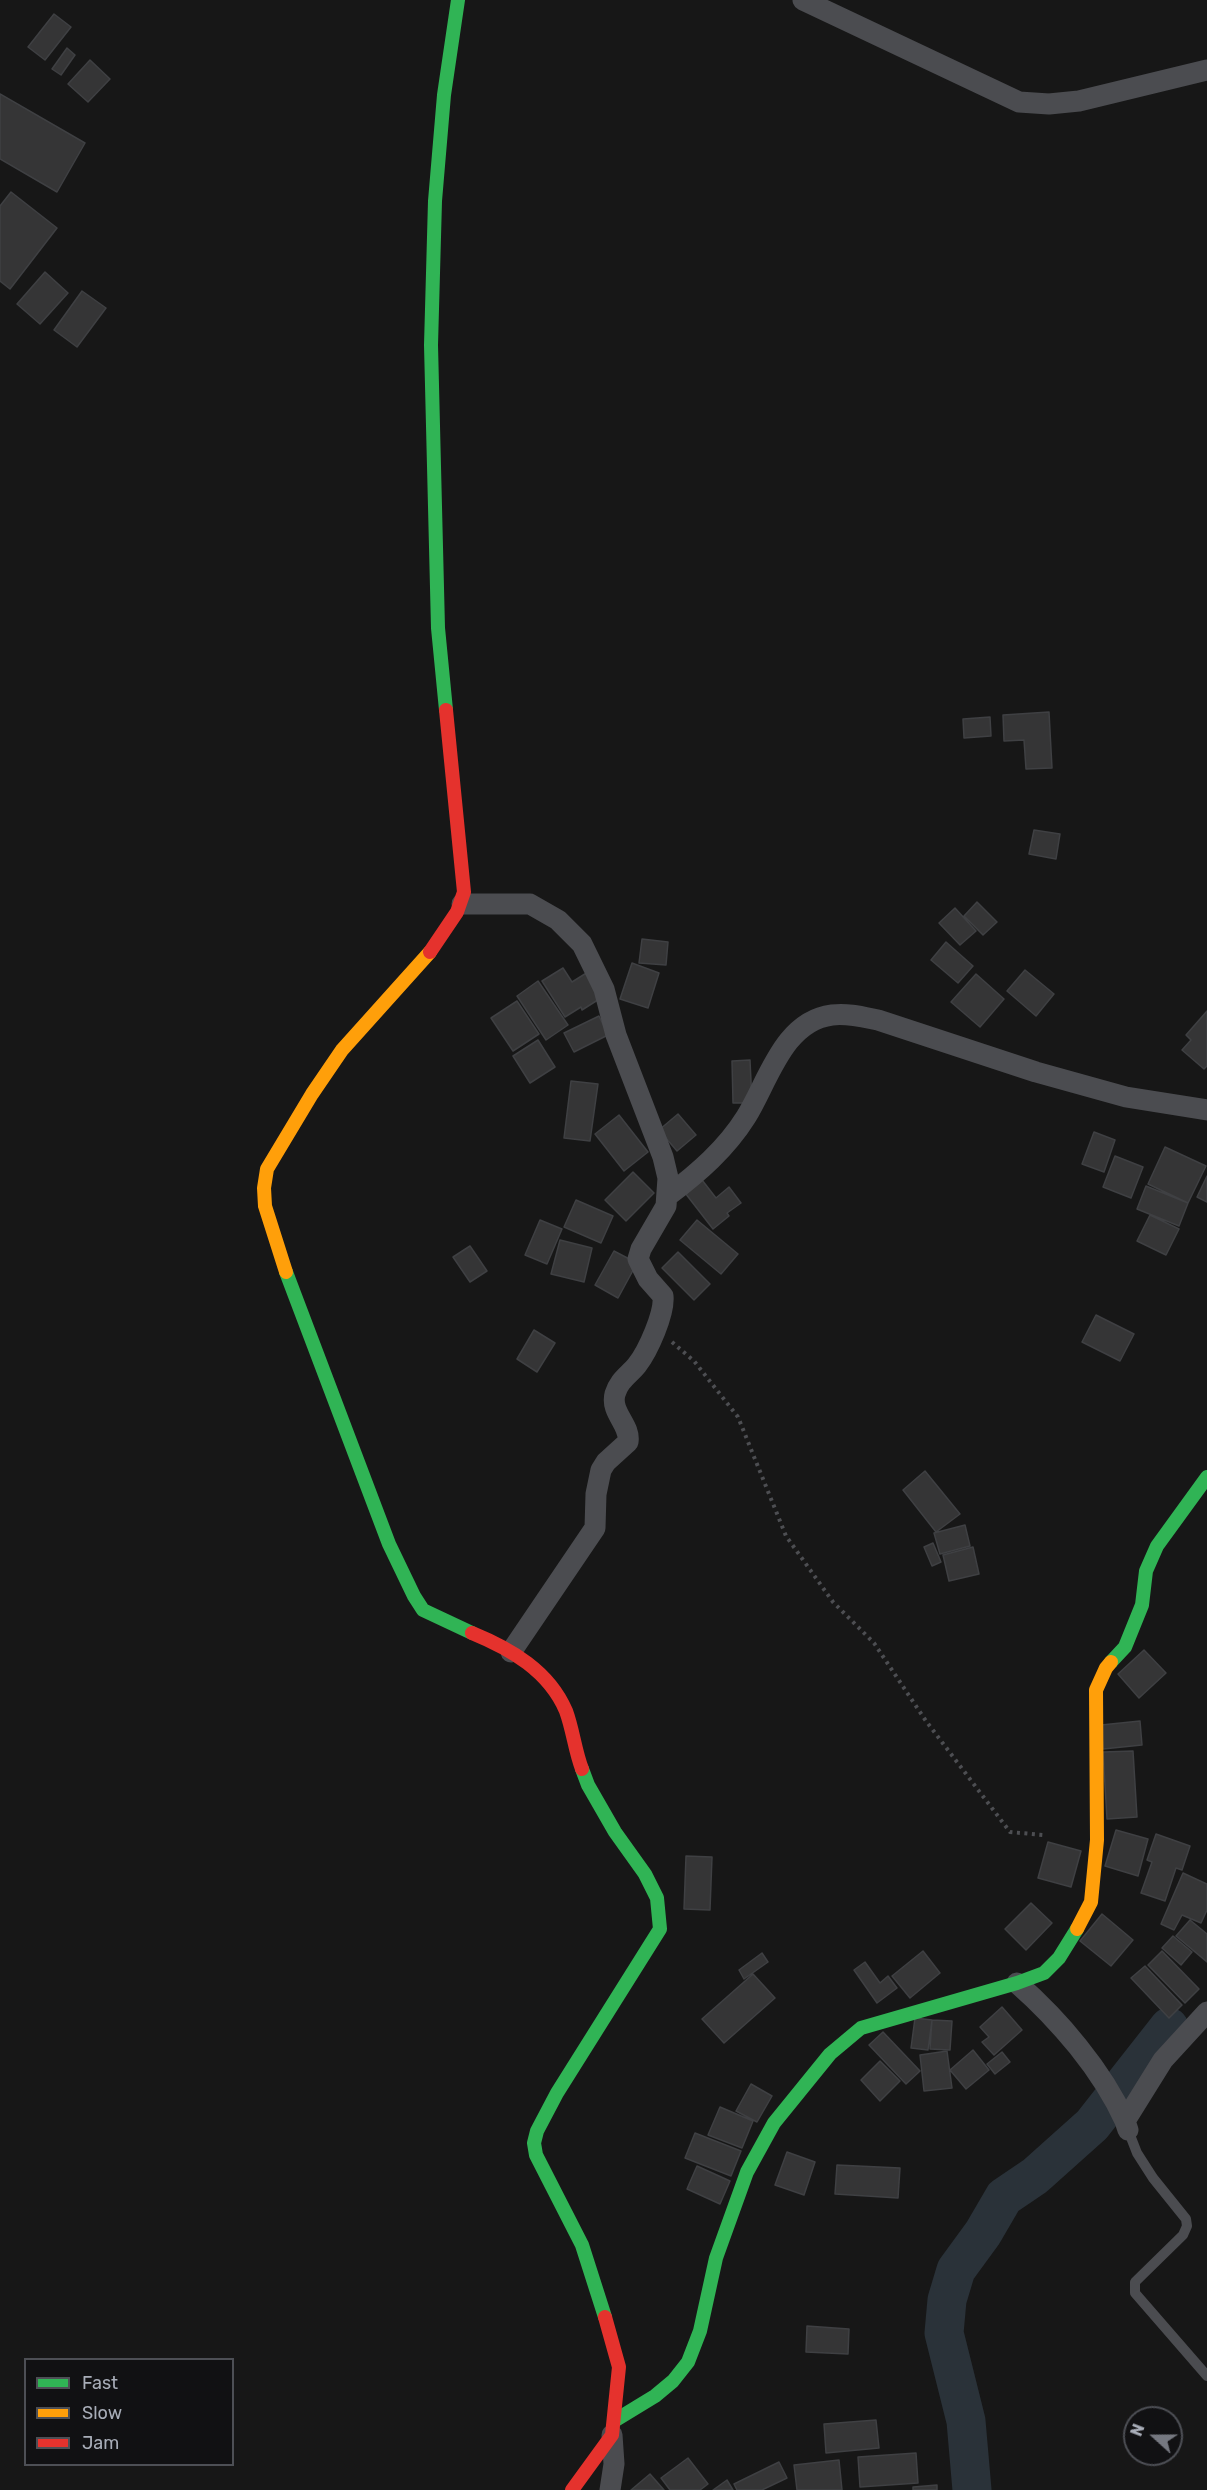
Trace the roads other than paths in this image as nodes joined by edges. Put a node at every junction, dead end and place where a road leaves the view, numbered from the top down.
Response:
1 (458, 0) edge
2 (802, 0) edge
3 (1207, 70) edge
4 (462, 904) junction
5 (1207, 1110) edge
6 (669, 1195) junction
7 (1207, 1477) edge
8 (511, 1652) junction
9 (1017, 1983) junction
10 (1207, 2012) edge
11 (1122, 2117) junction
12 (1207, 2376) edge
13 (613, 2428) junction
14 (572, 2490) edge
15 (610, 2490) edge

1 - 4 street
2 - 3 street
4 - 6 street
4 - 8 street
5 - 6 street
6 - 8 street
7 - 9 street
8 - 13 street
9 - 11 street
9 - 13 street
10 - 11 street
11 - 12 lane
13 - 14 street
13 - 15 street

